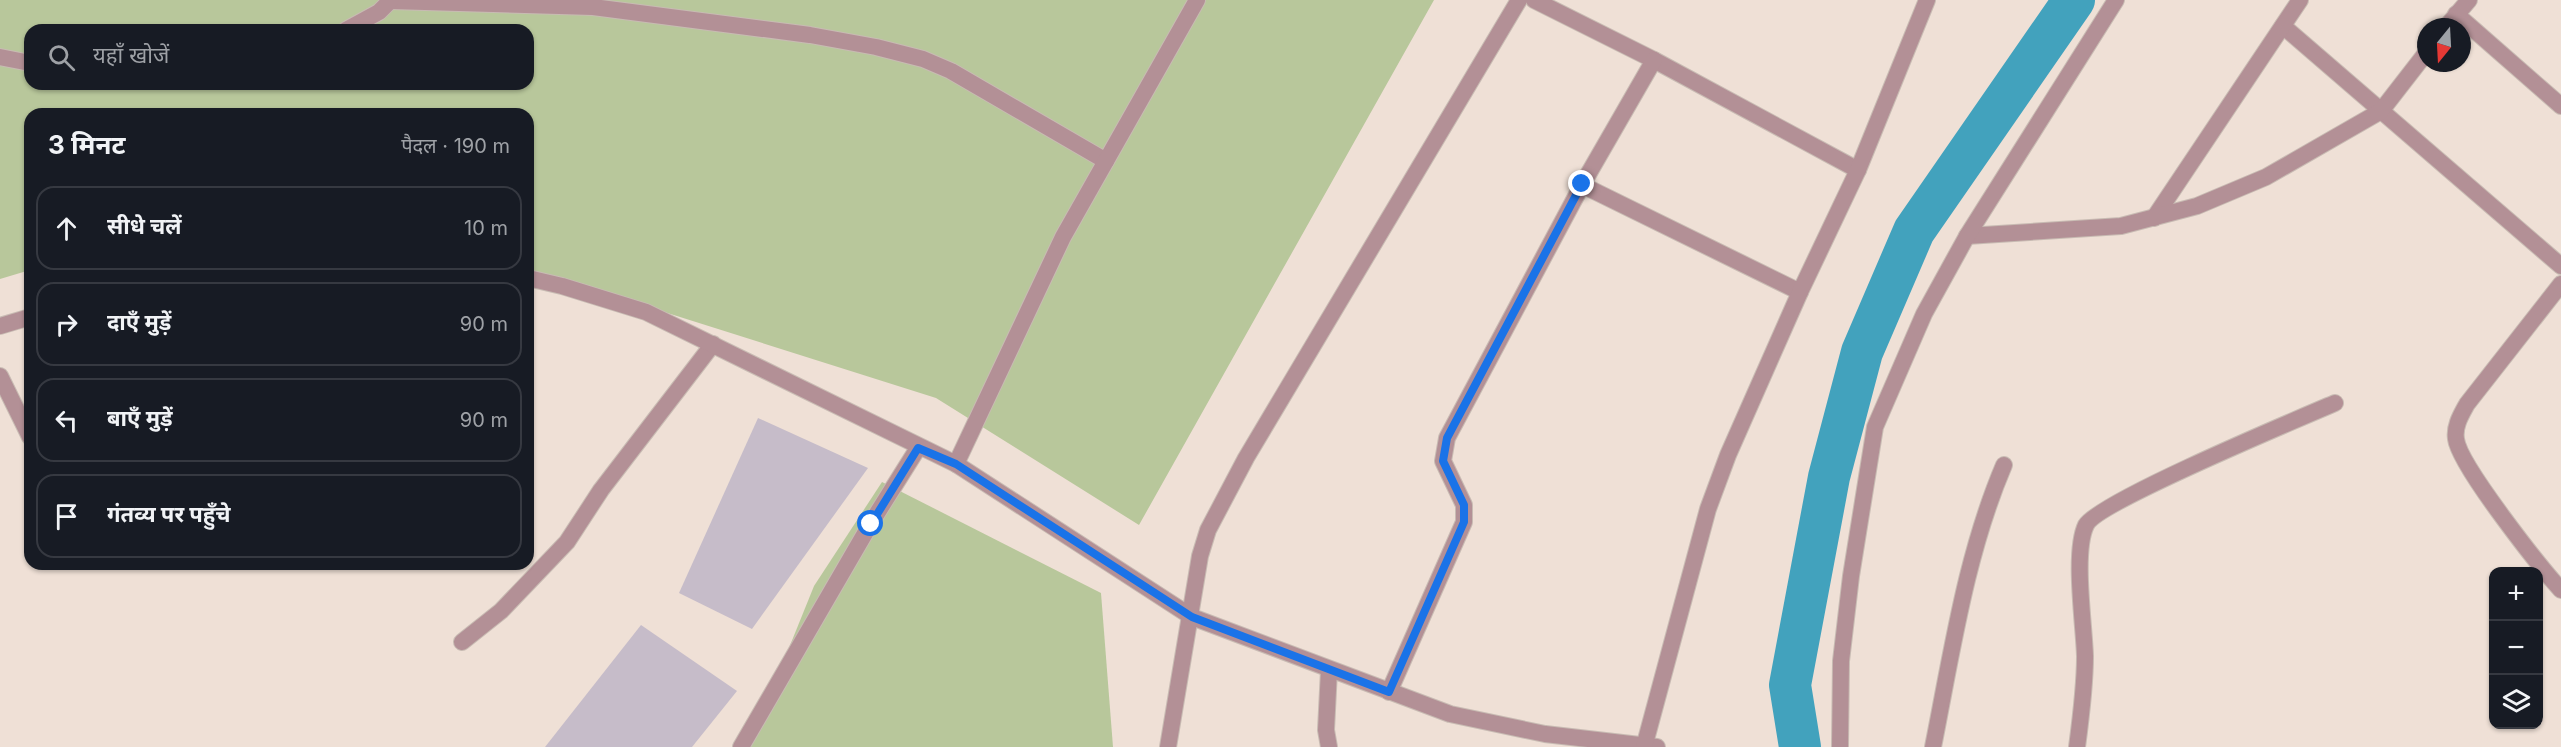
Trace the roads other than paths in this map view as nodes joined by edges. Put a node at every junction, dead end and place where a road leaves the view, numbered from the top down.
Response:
1 (391, 0) edge
2 (1197, 0) edge
3 (1519, 0) edge
4 (1534, 0) edge
5 (1927, 0) edge
6 (2116, 0) edge
7 (2301, 0) edge
8 (2469, 0) edge
9 (2453, 18) edge
10 (357, 24) edge
11 (2283, 26) junction
12 (2471, 36) edge
13 (0, 57) edge
14 (1654, 60) junction
15 (24, 62) edge
16 (2417, 65) edge
17 (2561, 106) edge
18 (2381, 111) junction
19 (1106, 162) junction
20 (1858, 170) junction
21 (1582, 184) junction
22 (2154, 218) junction
23 (1967, 236) junction
24 (2561, 266) edge
25 (534, 279) edge
26 (2561, 284) edge
27 (1800, 292) junction
28 (24, 319) edge
29 (0, 326) edge
30 (713, 344) junction
31 (0, 376) edge
32 (2335, 403) dead end
33 (24, 425) edge
34 (918, 448) junction
35 (956, 464) junction
36 (2004, 465) dead end
37 (2561, 590) edge
38 (1192, 617) junction
39 (462, 642) dead end
40 (1329, 670) junction
41 (1389, 692) junction
42 (1649, 746) edge
43 (741, 747) edge
44 (1168, 747) edge
45 (1329, 747) edge
46 (1840, 747) edge
47 (1933, 747) edge
48 (2078, 747) edge

1 - 10 street
1 - 19 street
2 - 19 street
3 - 38 street
4 - 14 street
5 - 20 street
6 - 23 street
7 - 11 street
8 - 9 street
11 - 18 street
11 - 22 street
12 - 17 street
13 - 15 street
14 - 20 street
14 - 21 street
16 - 18 street
18 - 22 street
18 - 24 street
19 - 35 street
20 - 27 street
21 - 27 street
21 - 41 street
22 - 23 street
23 - 46 street
25 - 30 street
26 - 37 street
27 - 42 street
28 - 29 street
30 - 34 street
30 - 39 street
31 - 33 street
32 - 48 street
34 - 35 street
34 - 43 street
35 - 38 street
36 - 47 street
38 - 40 street
38 - 44 street
40 - 41 street
40 - 45 street
41 - 42 street

